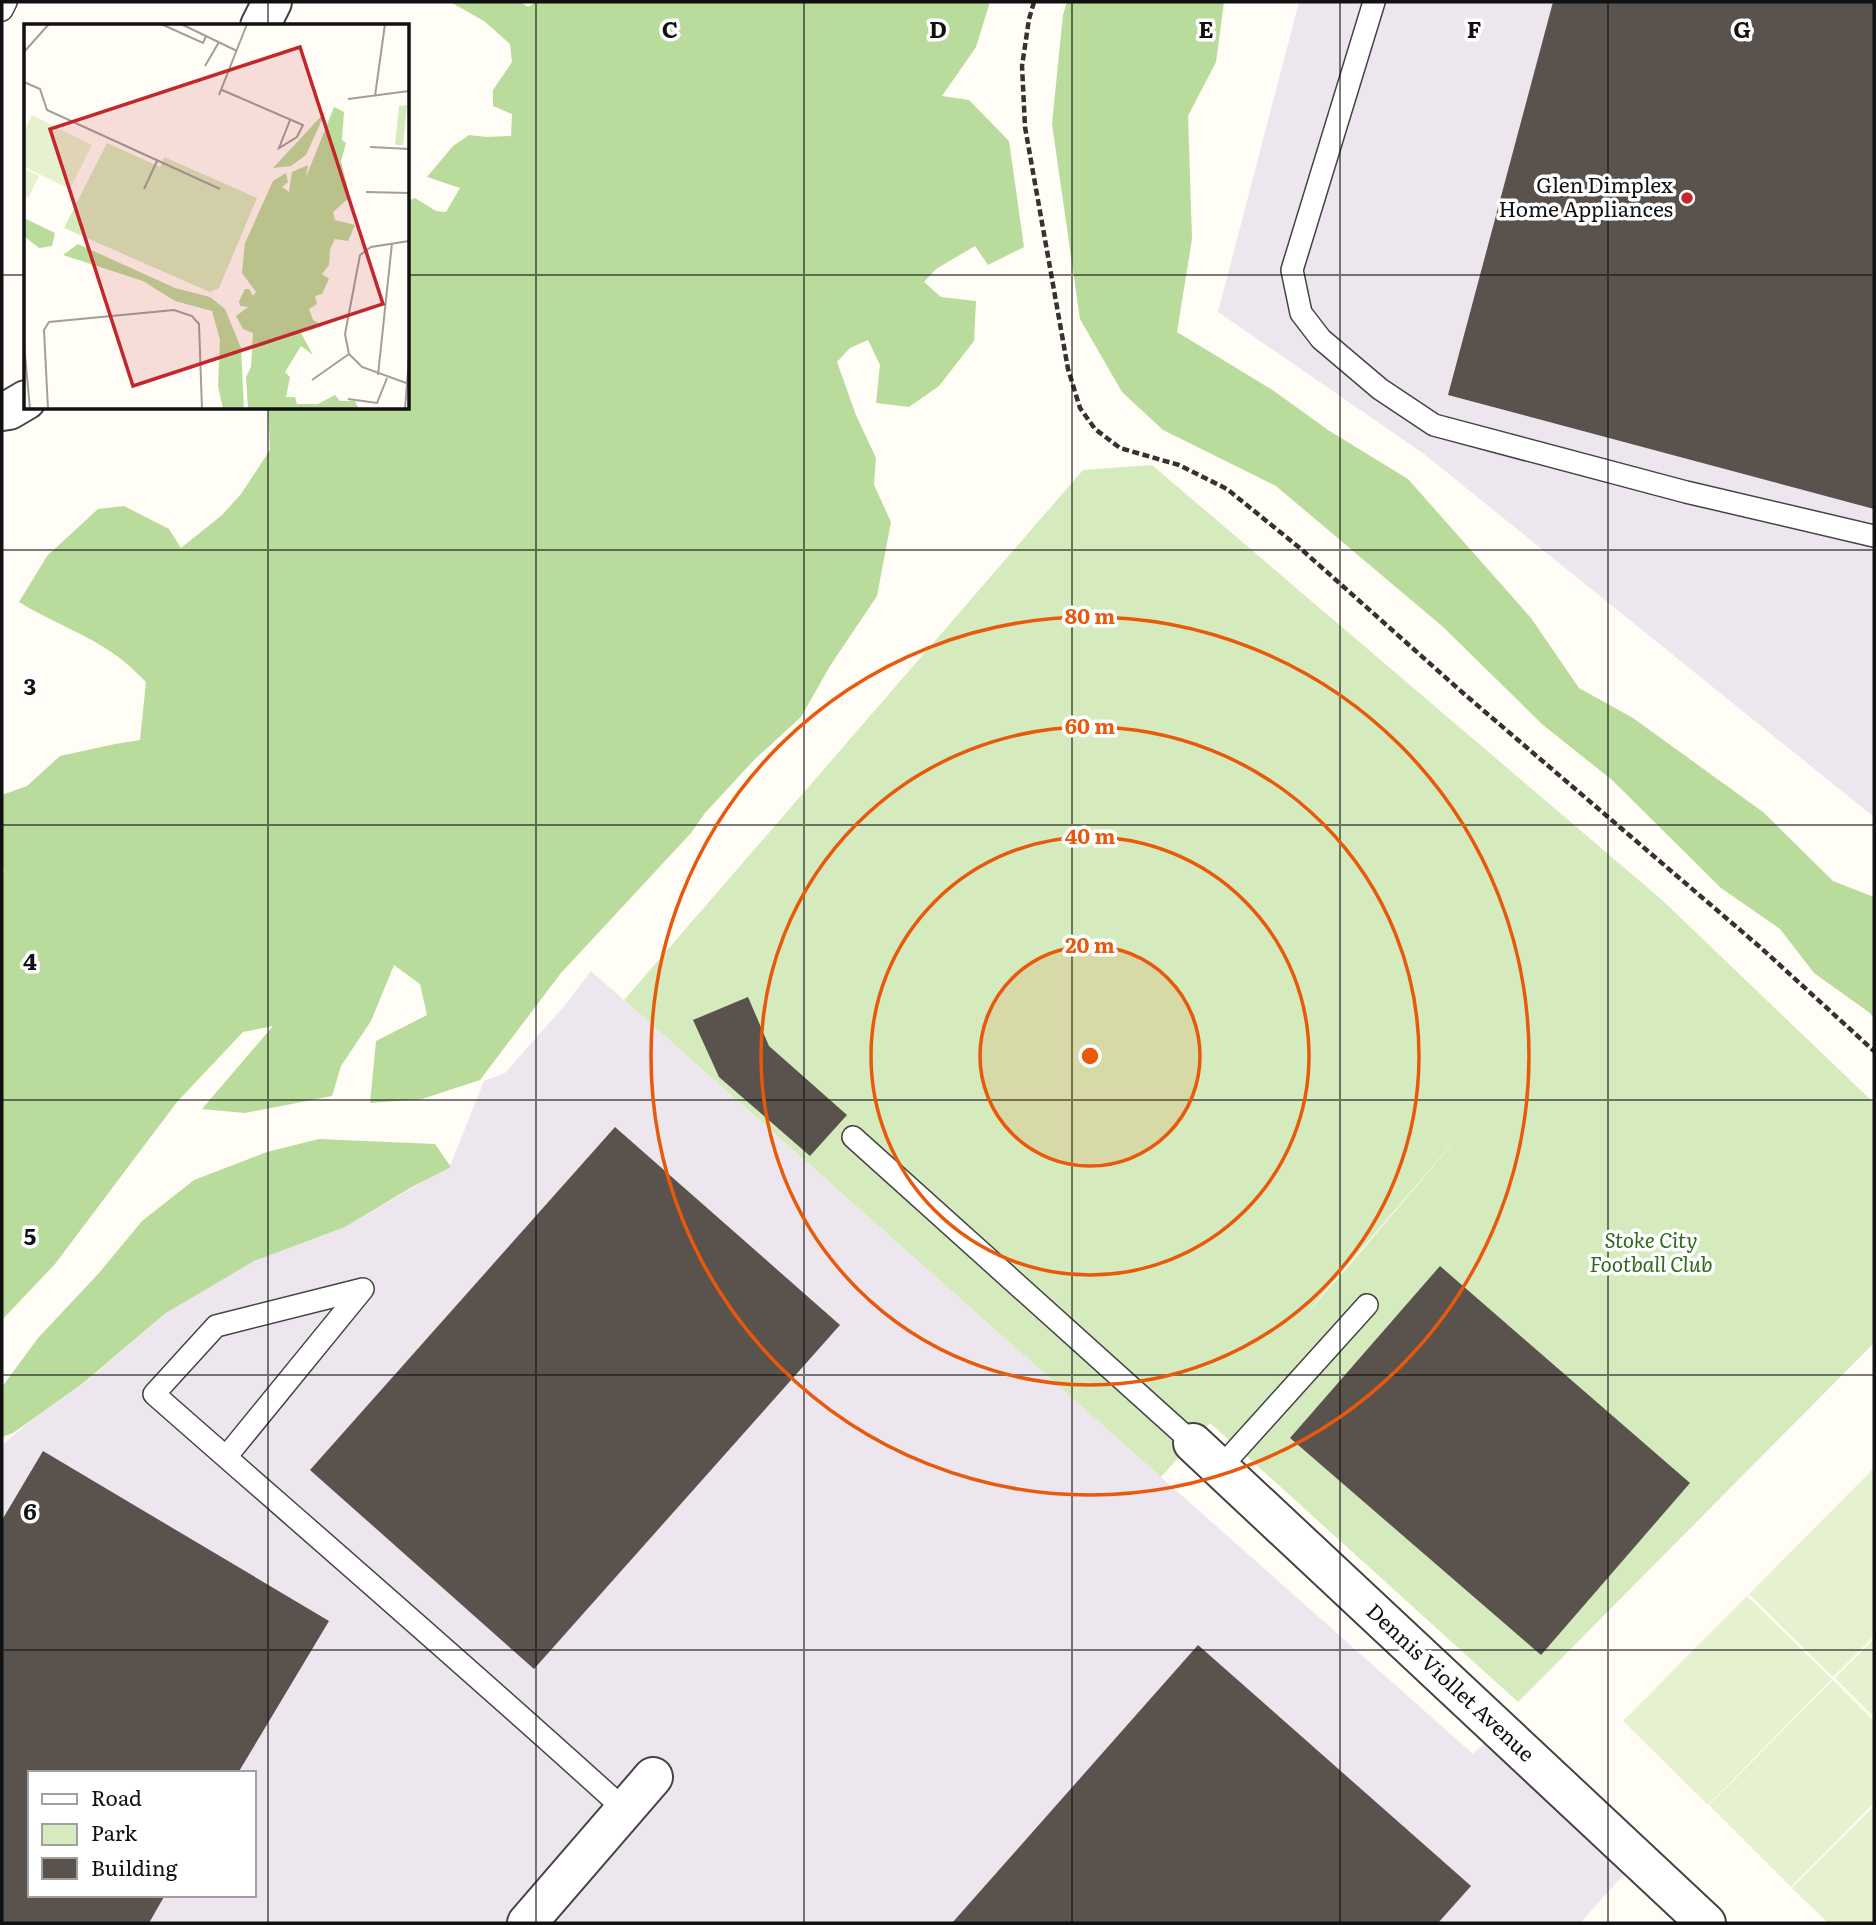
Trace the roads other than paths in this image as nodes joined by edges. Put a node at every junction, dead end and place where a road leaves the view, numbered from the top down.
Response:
1 (6, 2) edge
2 (272, 2) edge
3 (1374, 2) edge
4 (2, 10) edge
5 (261, 24) edge
6 (24, 401) edge
7 (2, 411) edge
8 (1874, 536) edge
9 (853, 1137) dead end
10 (1367, 1306) dead end
11 (1193, 1443) joint
12 (226, 1457) junction
13 (1220, 1468) junction
14 (653, 1777) dead end
15 (625, 1810) junction
16 (527, 1923) edge
17 (1706, 1923) edge

1 - 4 lane
2 - 5 street
3 - 8 lane
6 - 7 street
9 - 11 lane
10 - 13 lane
11 - 13 street, Dennis Viollet Avenue
12 - 12 lane
12 - 15 lane
13 - 17 street, Dennis Viollet Avenue
14 - 15 street
15 - 16 street

